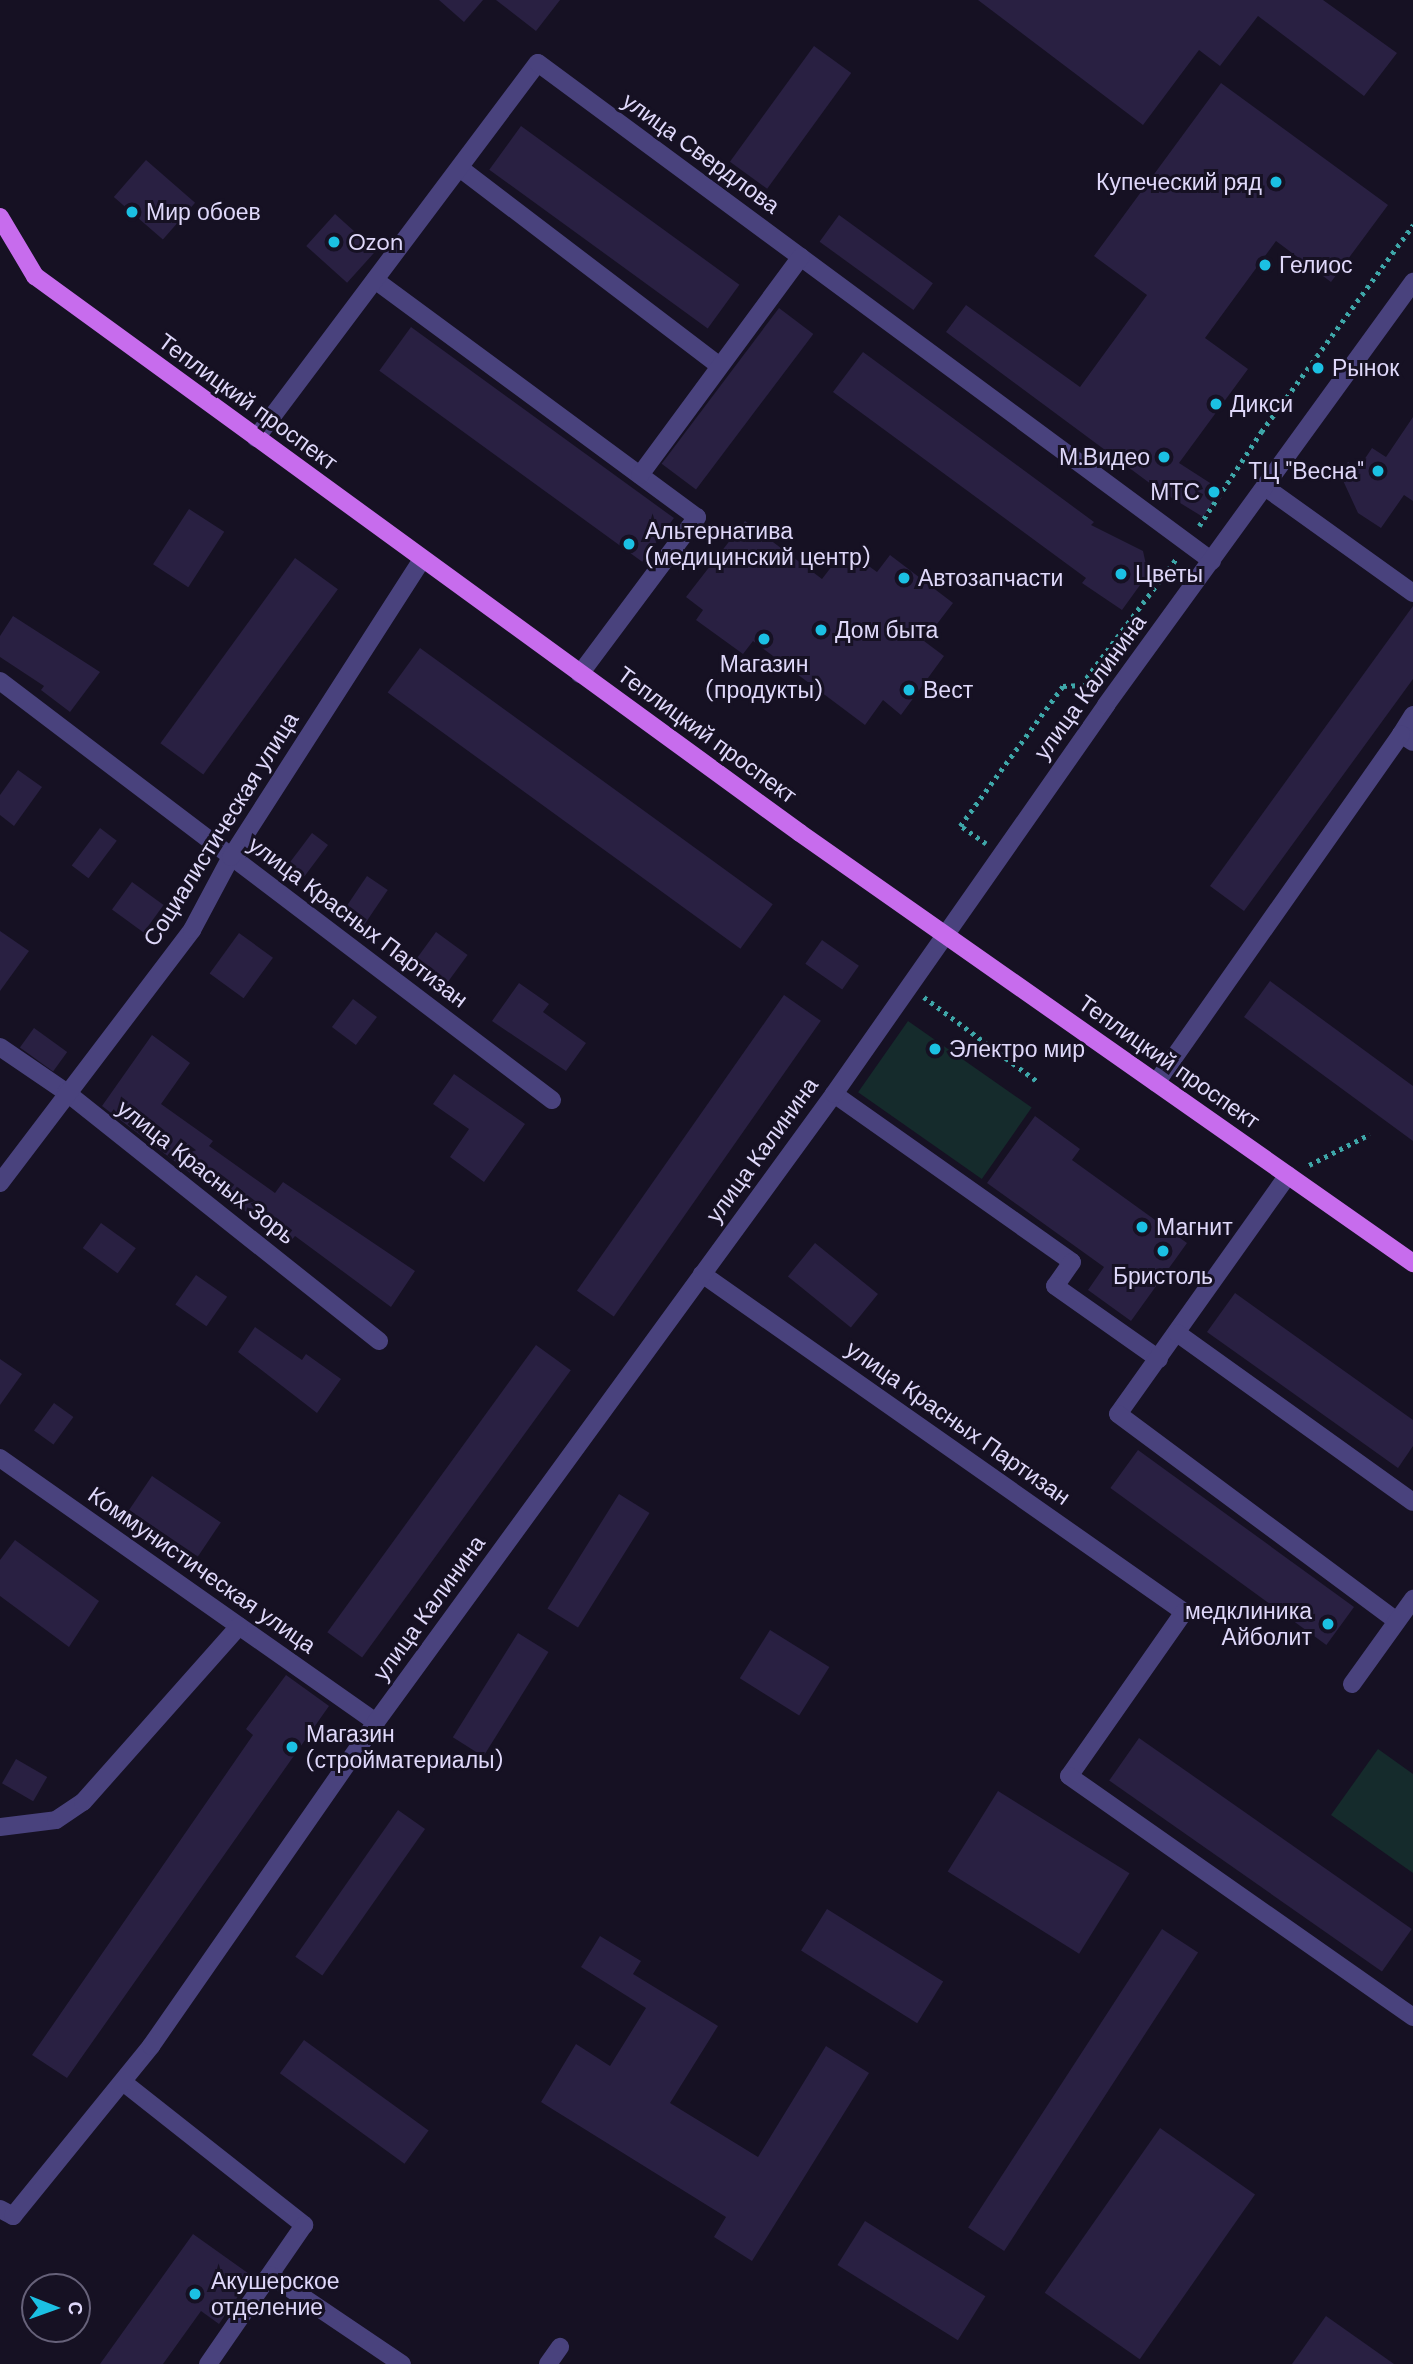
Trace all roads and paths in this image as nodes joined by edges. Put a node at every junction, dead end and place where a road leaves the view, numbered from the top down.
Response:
1 (461, 169) junction
2 (0, 217) edge
3 (801, 257) junction
4 (375, 280) junction
5 (1411, 289) edge
6 (720, 366) junction
7 (256, 438) junction
8 (640, 475) junction
9 (1265, 487) junction
10 (422, 559) junction
11 (1212, 561) junction
12 (1413, 593) edge
13 (580, 674) junction
14 (0, 681) edge
15 (1413, 715) edge
16 (1407, 738) edge
17 (231, 857) junction
18 (944, 936) junction
19 (909, 986) junction
20 (0, 1047) edge
21 (1038, 1082) dead end
22 (1156, 1083) junction
23 (66, 1092) junction
24 (834, 1094) junction
25 (552, 1100) dead end
26 (1370, 1133) dead end
27 (1288, 1175) junction
28 (0, 1183) edge
29 (1413, 1263) edge
30 (702, 1274) junction
31 (1177, 1333) junction
32 (379, 1341) dead end
33 (1160, 1359) junction
34 (0, 1458) edge
35 (1413, 1502) edge
36 (1413, 1599) edge
37 (1397, 1621) junction
38 (239, 1626) junction
39 (1352, 1684) dead end
40 (376, 1722) junction
41 (2, 1829) edge
42 (1413, 2017) edge
43 (122, 2082) junction
44 (7, 2212) edge
45 (270, 2274) junction
46 (560, 2347) dead end
47 (208, 2364) edge
48 (402, 2364) edge
49 (548, 2364) edge

1 - 3 street, улица Свердлова
1 - 4 street, улица Свердлова
1 - 6 street
2 - 7 main road, Теплицкий проспект
3 - 6 street
3 - 11 street, улица Свердлова
4 - 7 street, улица Свердлова
4 - 8 street
5 - 9 street, улица Калинина
6 - 8 street
7 - 10 main road, Теплицкий проспект
8 - 13 street
9 - 11 street, улица Калинина
9 - 12 street
10 - 13 main road, Теплицкий проспект
10 - 17 street, Социалистическая улица
11 - 18 street, улица Калинина
13 - 18 main road, Теплицкий проспект
14 - 17 street, улица Красных Партизан
15 - 16 street
16 - 22 street
17 - 23 street, Социалистическая улица
17 - 25 street, улица Красных Партизан
18 - 19 street, улица Калинина
18 - 22 main road, Теплицкий проспект
19 - 21 path
19 - 24 street, улица Калинина
20 - 23 street, улица Красных Зорь
22 - 27 main road, Теплицкий проспект
23 - 28 street, Социалистическая улица
23 - 32 street, улица Красных Зорь
24 - 30 street, улица Калинина
24 - 33 street
26 - 27 path
27 - 29 main road, Теплицкий проспект
27 - 31 street
30 - 40 street, улица Калинина
30 - 42 street, улица Красных Партизан
31 - 33 street
31 - 35 street
33 - 37 street
34 - 38 street, Коммунистическая улица
36 - 37 street
37 - 39 street
38 - 40 street, Коммунистическая улица
38 - 41 street
40 - 43 street, улица Калинина
43 - 44 street, улица Калинина
43 - 45 street
45 - 47 street
45 - 48 street
46 - 49 street

